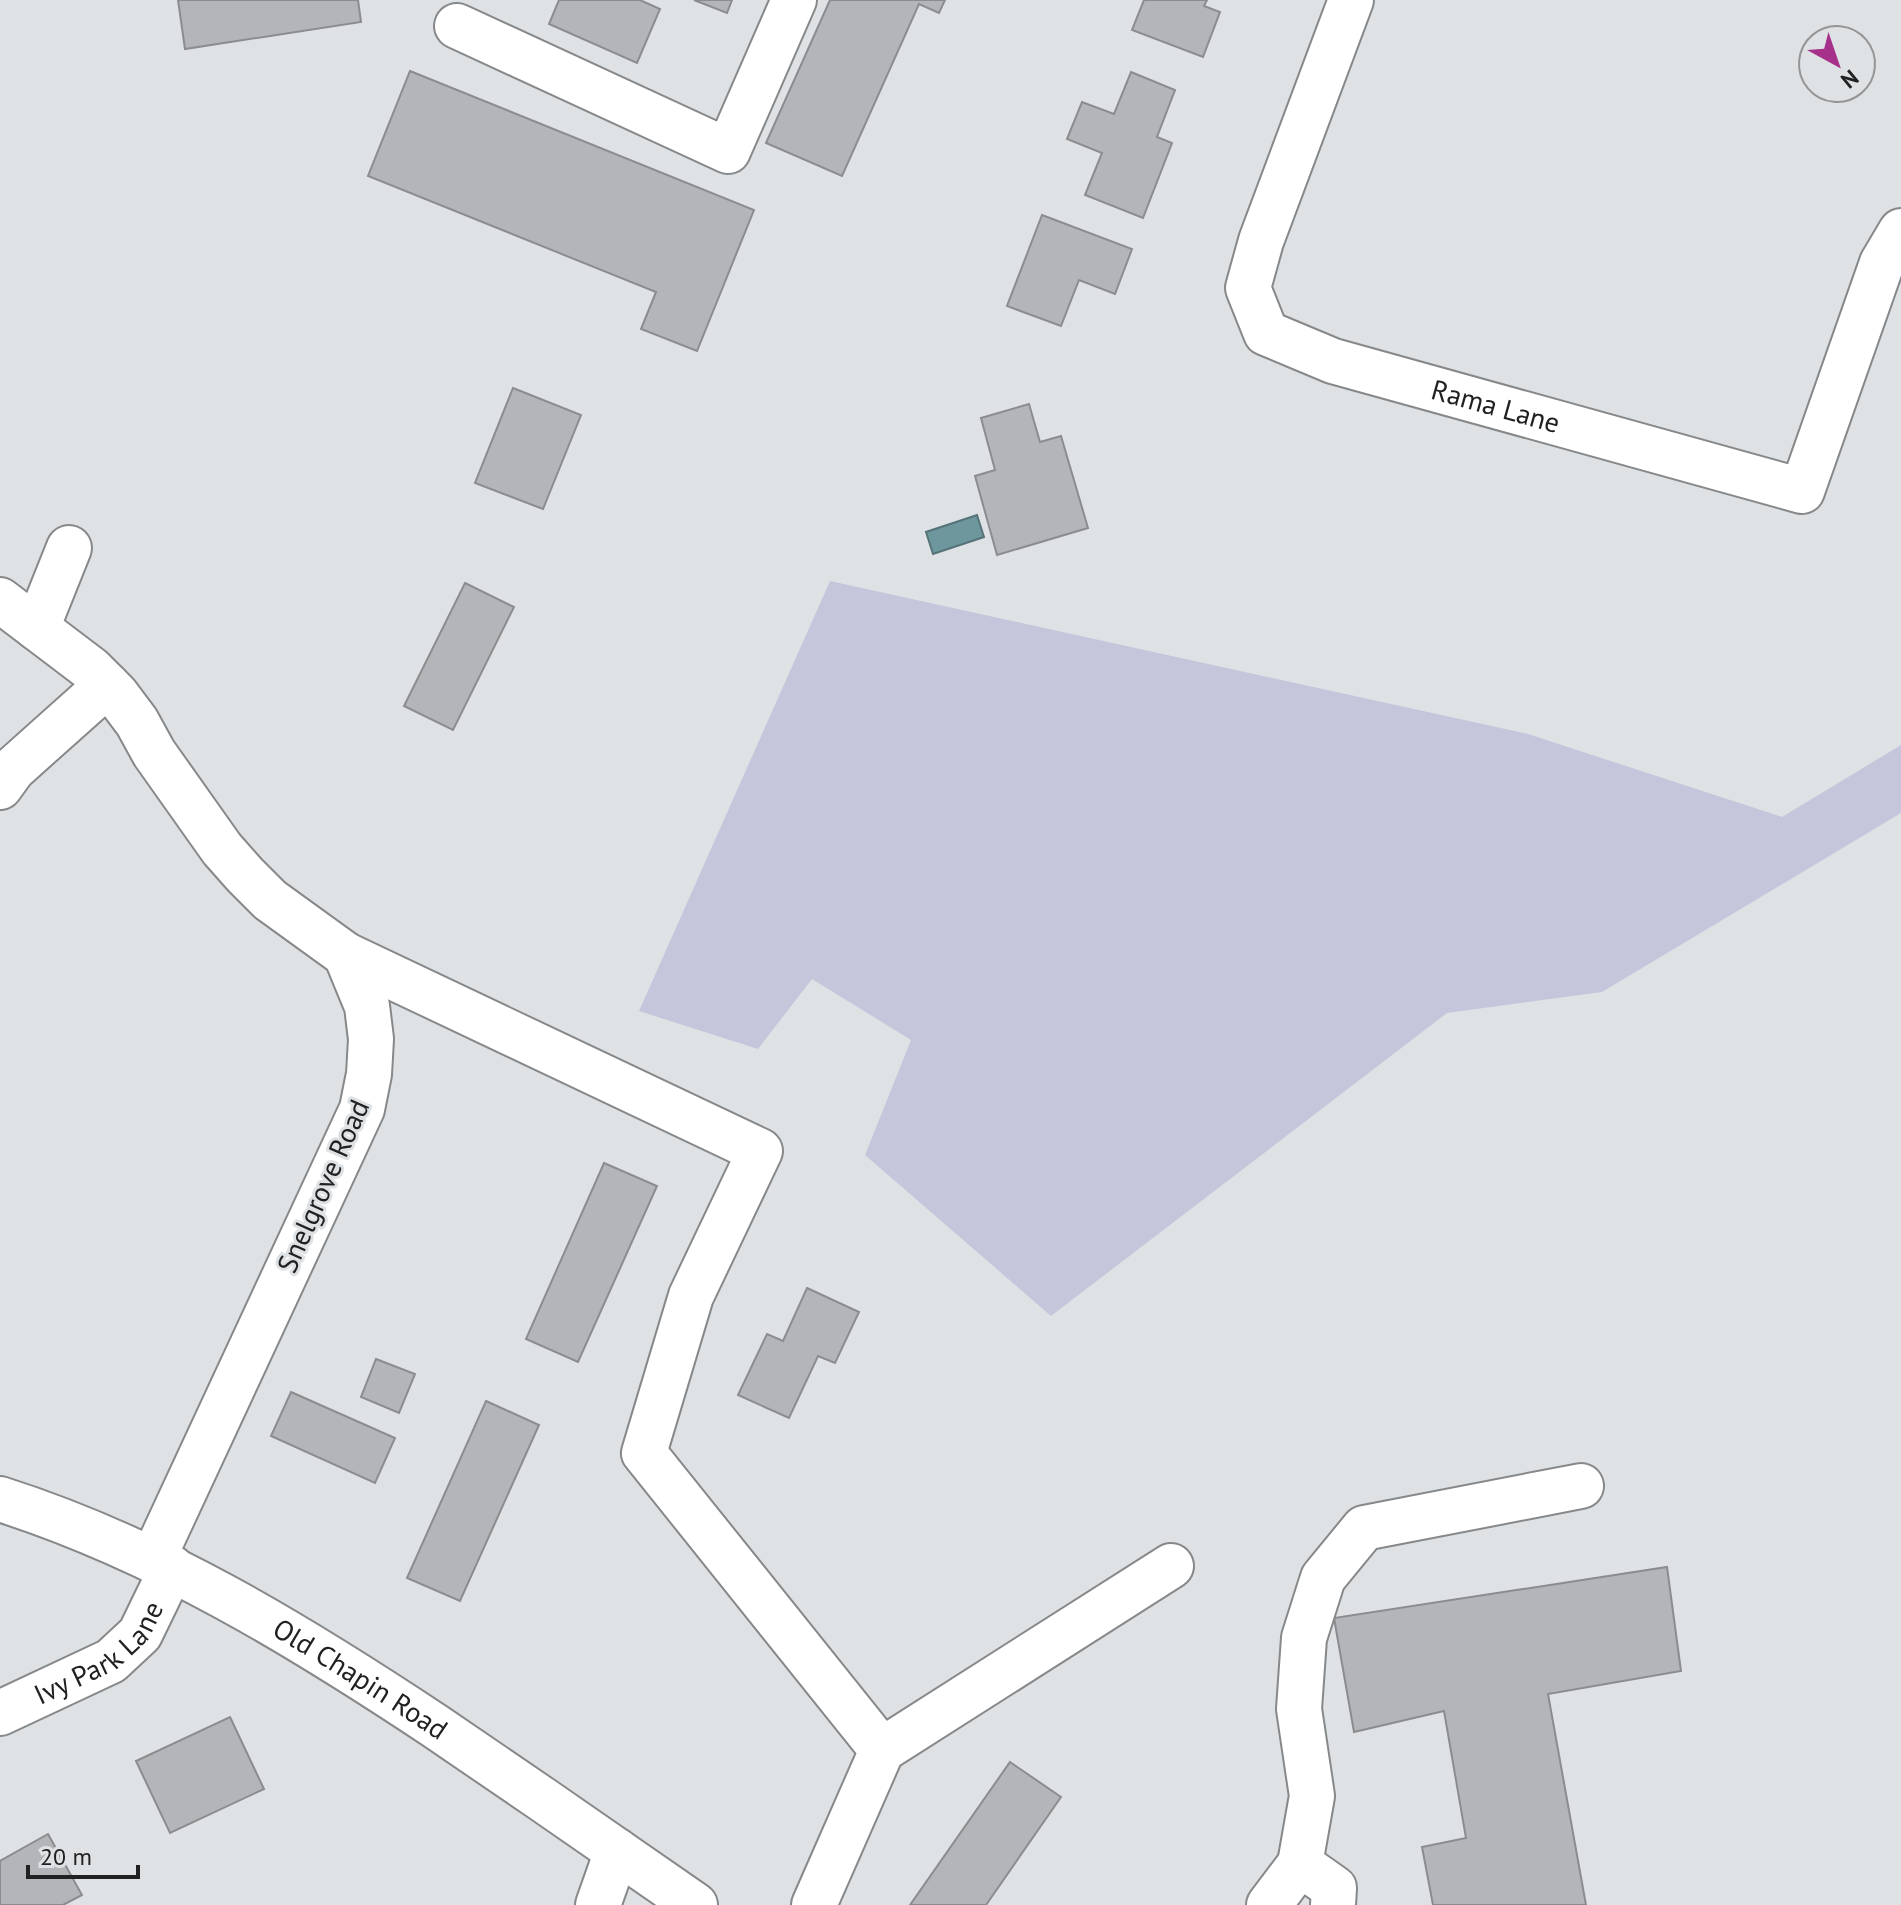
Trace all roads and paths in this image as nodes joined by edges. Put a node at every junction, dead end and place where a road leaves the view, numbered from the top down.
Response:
1 (794, 0) edge
2 (1351, 0) edge
3 (457, 26) dead end
4 (1901, 231) edge
5 (69, 548) dead end
6 (0, 600) edge
7 (37, 628) junction
8 (107, 685) junction
9 (0, 787) edge
10 (346, 955) junction
11 (1581, 1486) dead end
12 (0, 1499) edge
13 (163, 1564) junction
14 (1171, 1566) dead end
15 (0, 1713) edge
16 (882, 1750) junction
17 (617, 1851) junction
18 (1300, 1864) junction
19 (598, 1905) edge
20 (695, 1905) edge
21 (814, 1905) edge
22 (1269, 1905) edge
23 (1333, 1905) edge

1 - 3 street
2 - 4 street, Rama Lane
5 - 7 street
6 - 7 street
7 - 8 street
8 - 9 street
8 - 10 street
10 - 13 street, Snelgrove Road
10 - 16 street
11 - 18 street
12 - 13 street, Old Chapin Road
13 - 15 street, Ivy Park Lane
13 - 17 street, Old Chapin Road
14 - 16 street
16 - 21 street
17 - 19 street
17 - 20 street, Old Chapin Road
18 - 22 street
18 - 23 street

